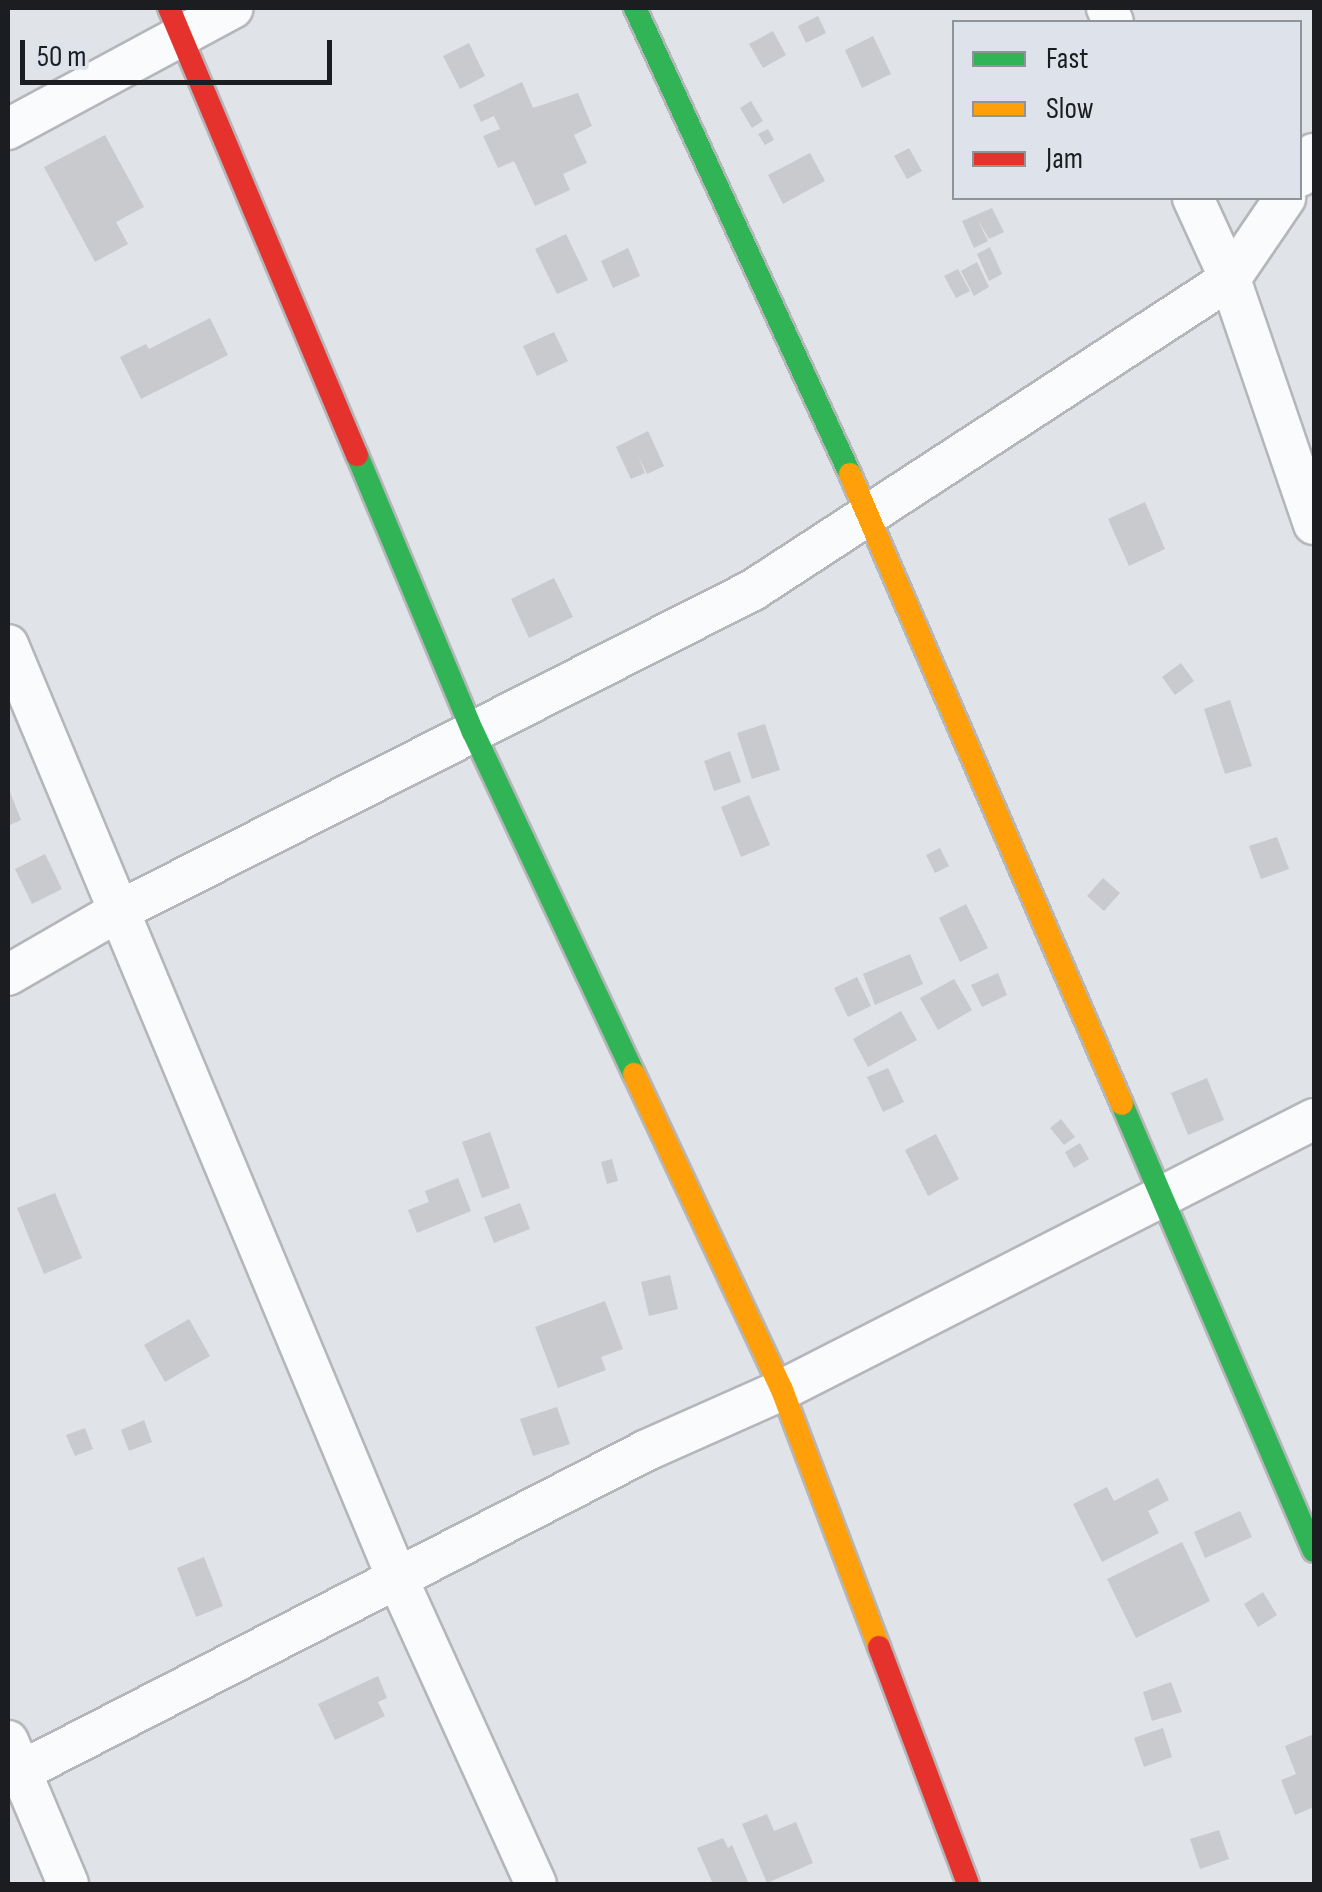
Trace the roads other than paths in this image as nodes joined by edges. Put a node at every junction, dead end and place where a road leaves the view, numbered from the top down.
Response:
1 (233, 8) edge
2 (635, 8) edge
3 (174, 21) edge
4 (8, 129) edge
5 (1194, 200) edge
6 (1284, 200) edge
7 (1230, 279) junction
8 (870, 518) junction
9 (1314, 524) edge
10 (8, 645) edge
11 (473, 732) junction
12 (119, 912) junction
13 (8, 975) edge
14 (1314, 1119) edge
15 (1162, 1196) junction
16 (782, 1390) junction
17 (1314, 1551) edge
18 (398, 1580) junction
19 (12, 1763) edge
20 (68, 1884) edge
21 (536, 1884) edge
22 (968, 1884) edge

1 - 3 street
2 - 8 street
3 - 4 street
3 - 11 street
5 - 7 street
6 - 7 street
7 - 8 street
7 - 9 street
8 - 11 street
8 - 15 street
10 - 12 street
11 - 12 street
11 - 16 street
12 - 13 street
12 - 18 street
14 - 15 street
15 - 16 street
15 - 17 street
16 - 18 street
16 - 22 street
18 - 19 street
18 - 21 street
19 - 20 street

